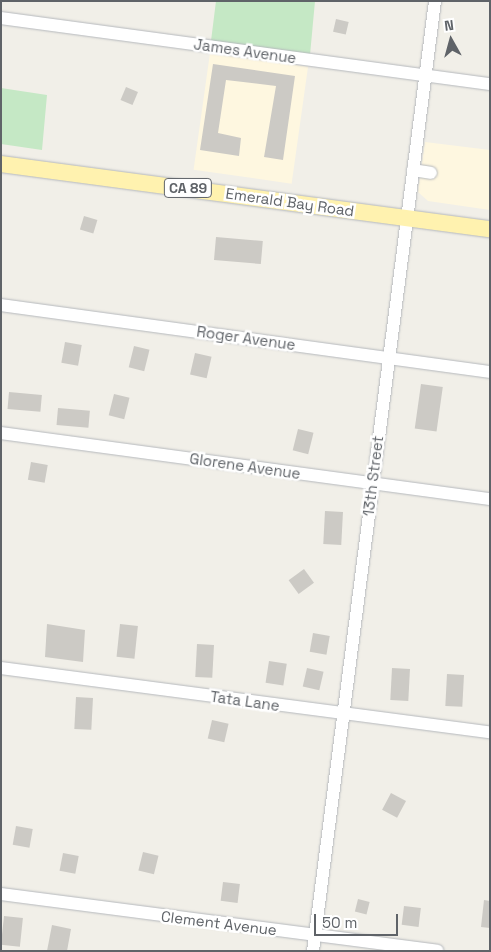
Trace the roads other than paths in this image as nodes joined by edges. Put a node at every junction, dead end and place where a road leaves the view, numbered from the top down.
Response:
1 (435, 1) edge
2 (1, 18) edge
3 (425, 75) junction
4 (490, 84) edge
5 (1, 164) edge
6 (413, 170) junction
7 (431, 173) dead end
8 (407, 218) junction
9 (490, 229) edge
10 (1, 305) edge
11 (388, 358) junction
12 (490, 372) edge
13 (1, 433) edge
14 (372, 484) junction
15 (490, 499) edge
16 (1, 668) edge
17 (342, 714) junction
18 (490, 732) edge
19 (1, 894) edge
20 (315, 935) junction
21 (313, 951) edge
22 (437, 951) edge

1 - 3 street, 13th Street
2 - 3 street, James Avenue
3 - 4 street, James Avenue
3 - 6 street, 13th Street
5 - 8 main road, Emerald Bay Road / CA 89
6 - 7 street
6 - 8 street, 13th Street
8 - 9 main road, Emerald Bay Road / CA 89
8 - 11 street, 13th Street
10 - 11 street, Roger Avenue
11 - 12 street, Roger Avenue
11 - 14 street, 13th Street
13 - 14 street, Glorene Avenue
14 - 15 street, Glorene Avenue
14 - 17 street, 13th Street
16 - 17 street, Tata Lane
17 - 18 street, Tata Lane
17 - 20 street, 13th Street
19 - 20 street, Clement Avenue
20 - 21 street, 13th Street
20 - 22 street, Clement Avenue

